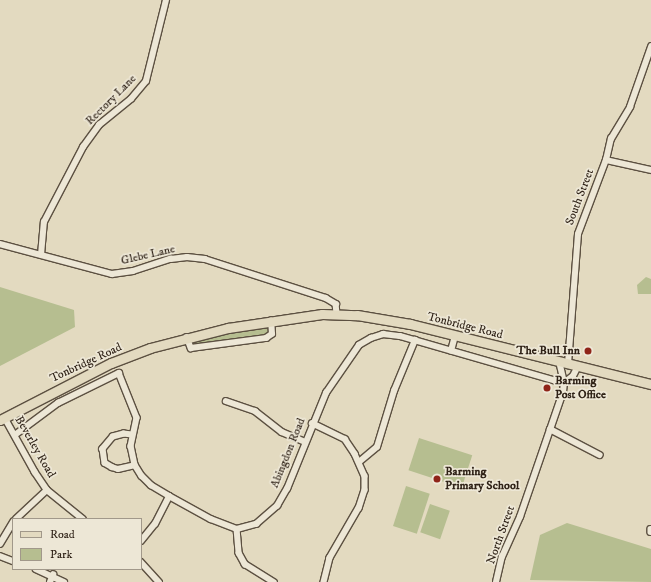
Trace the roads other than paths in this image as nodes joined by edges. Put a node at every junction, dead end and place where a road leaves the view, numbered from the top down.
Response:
1 (166, 0) edge
2 (651, 47) edge
3 (606, 160) junction
4 (651, 170) edge
5 (0, 244) edge
6 (41, 255) junction
7 (337, 314) junction
8 (271, 321) junction
9 (455, 336) junction
10 (187, 337) junction
11 (415, 340) junction
12 (451, 351) junction
13 (559, 362) junction
14 (568, 364) junction
15 (578, 366) junction
16 (564, 383) junction
17 (651, 384) edge
18 (226, 401) dead end
19 (3, 419) edge
20 (312, 423) junction
21 (550, 428) junction
22 (15, 435) junction
23 (132, 435) junction
24 (306, 442) junction
25 (600, 455) dead end
26 (360, 462) junction
27 (135, 465) junction
28 (47, 490) junction
29 (169, 496) junction
30 (17, 518) edge
31 (81, 518) edge
32 (12, 524) edge
33 (237, 529) junction
34 (142, 540) edge
35 (0, 544) edge
36 (0, 556) edge
37 (12, 561) edge
38 (142, 563) edge
39 (39, 570) edge
40 (54, 575) junction
41 (50, 582) edge
42 (64, 582) edge
43 (159, 582) edge
44 (274, 582) edge
45 (324, 582) edge
46 (496, 582) edge

1 - 6 street, Rectory Lane
2 - 3 street, South Street
3 - 4 street
3 - 14 street, South Street
5 - 6 street, Glebe Lane
6 - 7 street, Glebe Lane
7 - 8 main road, Tonbridge Road
7 - 9 main road, Tonbridge Road
8 - 10 main road, Tonbridge Road
8 - 10 street
9 - 12 street
9 - 13 main road, Tonbridge Road
10 - 19 main road, Tonbridge Road
11 - 12 street, Abingdon Road
11 - 20 street, Abingdon Road
11 - 26 street
12 - 16 street, Abingdon Road
13 - 14 main road, Tonbridge Road
13 - 16 street
14 - 15 main road, Tonbridge Road
15 - 16 street, North Street
15 - 17 main road, Tonbridge Road
16 - 21 street, North Street
18 - 24 street
19 - 22 street, Beverley Road
20 - 24 street, Abingdon Road
20 - 26 street
21 - 25 street
21 - 46 street, North Street
22 - 23 street
22 - 28 street, Beverley Road
23 - 27 street
23 - 27 street
24 - 33 street, Abingdon Road
26 - 45 street
27 - 29 street
28 - 30 street
28 - 31 street, Beverley Road
29 - 33 street
29 - 34 street
32 - 35 street
33 - 44 street
36 - 37 street
38 - 43 street
39 - 40 street
40 - 41 street
40 - 42 street

